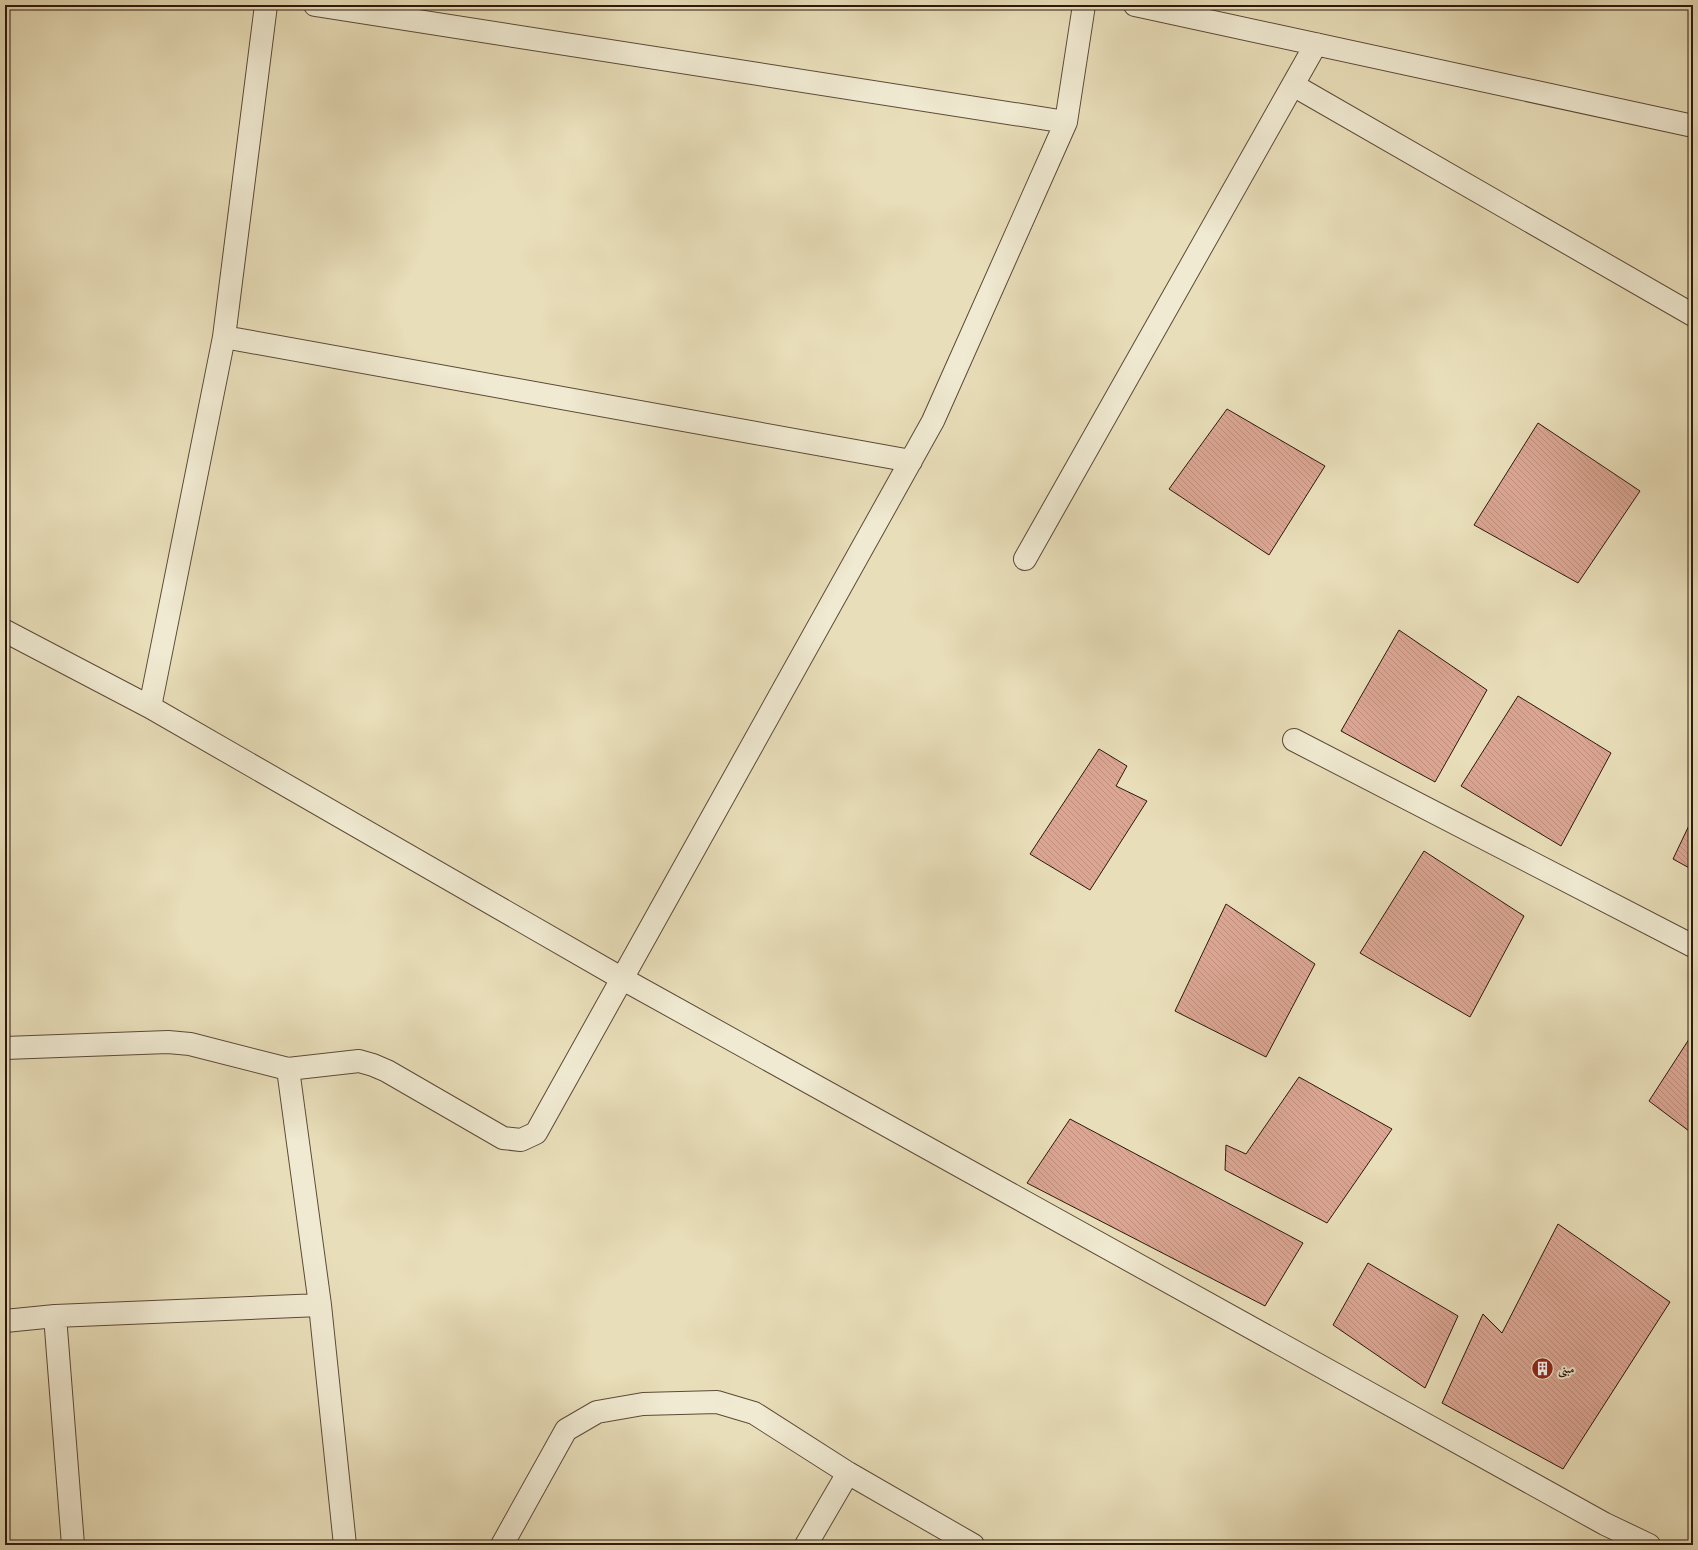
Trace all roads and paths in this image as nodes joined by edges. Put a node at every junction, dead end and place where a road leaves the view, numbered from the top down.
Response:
1 (266, 5) edge
2 (315, 5) edge
3 (1084, 5) edge
4 (1135, 5) edge
5 (1316, 44) junction
6 (1293, 85) junction
7 (1066, 122) junction
8 (1693, 126) edge
9 (1693, 315) edge
10 (224, 337) junction
11 (911, 461) junction
12 (1025, 559) dead end
13 (5, 631) edge
14 (150, 707) junction
15 (1294, 740) dead end
16 (1693, 946) edge
17 (621, 978) junction
18 (5, 1048) edge
19 (288, 1069) junction
20 (320, 1305) junction
21 (55, 1316) junction
22 (5, 1321) edge
23 (848, 1473) junction
24 (73, 1545) edge
25 (345, 1545) edge
26 (502, 1545) edge
27 (806, 1545) edge
28 (973, 1545) edge
29 (1649, 1545) edge

1 - 10 street
2 - 7 street
3 - 7 street
4 - 5 street
5 - 6 street
5 - 8 street
6 - 9 street
6 - 12 street
7 - 11 street
10 - 11 street
10 - 14 street
11 - 17 street
13 - 14 street
14 - 17 street
15 - 16 street
17 - 19 street
17 - 29 street
18 - 19 street
19 - 20 street
20 - 21 street
20 - 25 street
21 - 22 street
21 - 24 street
23 - 26 street
23 - 27 street
23 - 28 street

